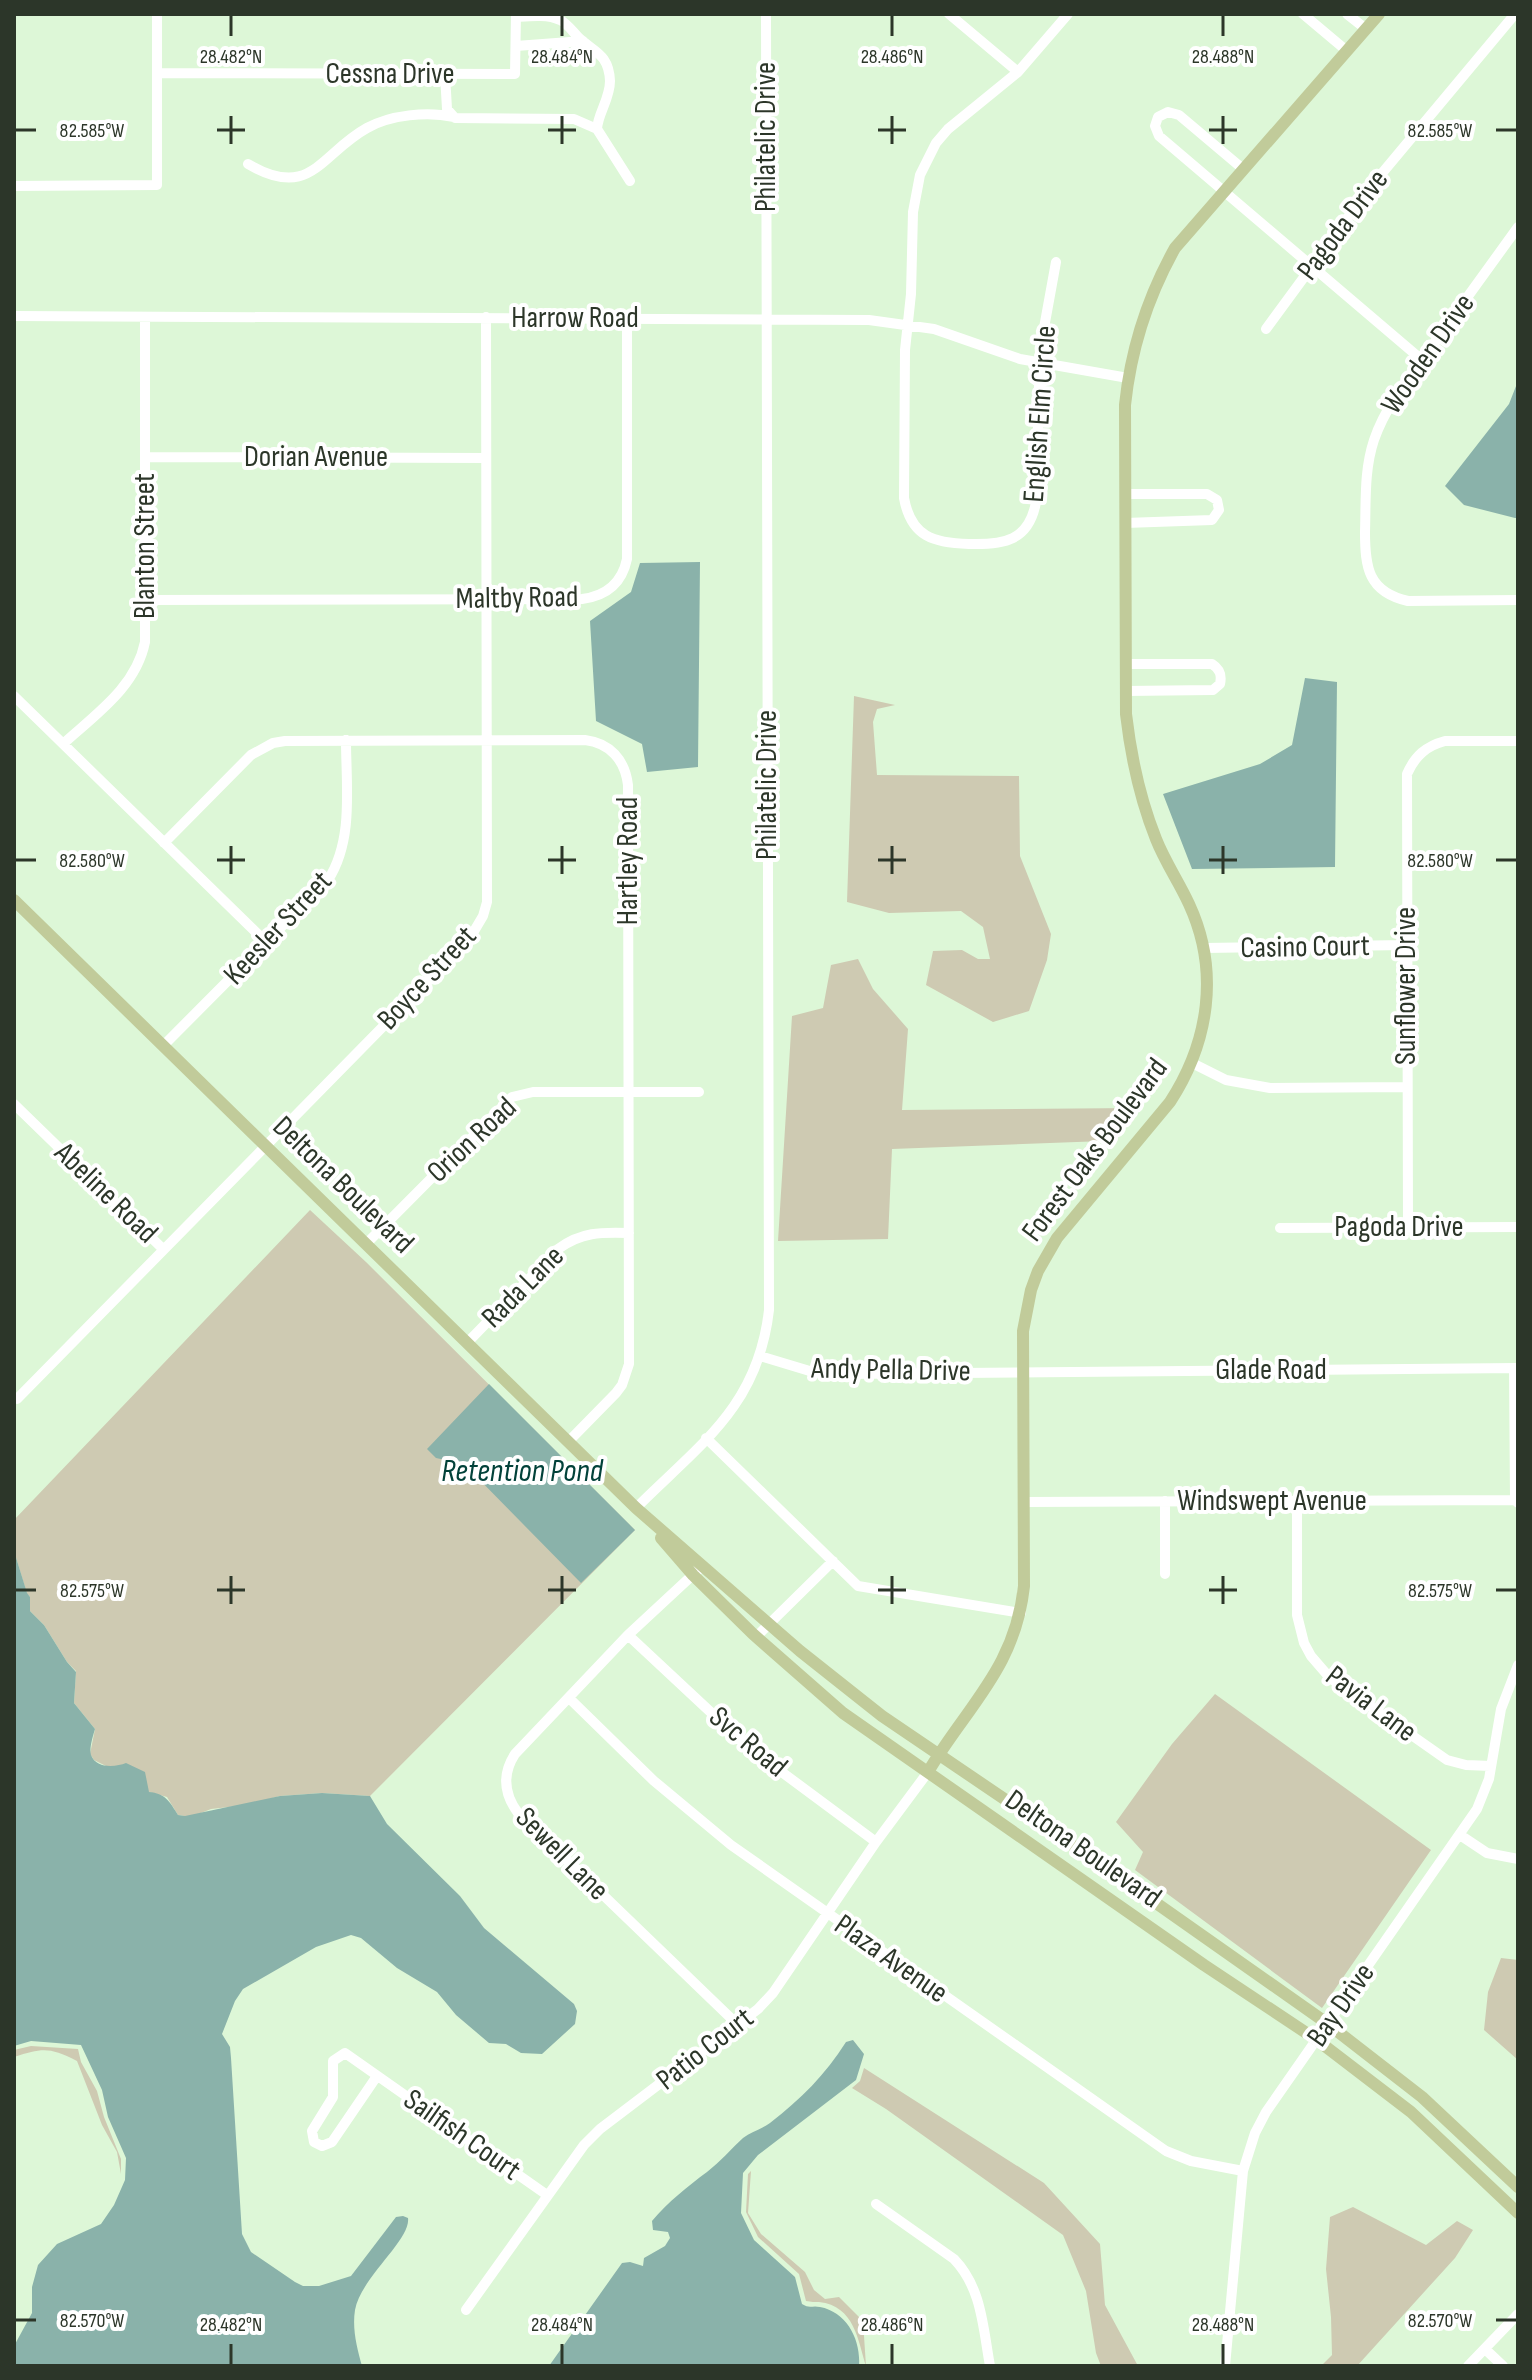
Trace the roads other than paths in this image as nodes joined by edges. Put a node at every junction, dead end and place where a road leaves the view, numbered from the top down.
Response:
1 (157, 14) edge
2 (766, 14) edge
3 (949, 14) edge
4 (1068, 14) edge
5 (1303, 14) edge
6 (1347, 14) edge
7 (1379, 14) edge
8 (1515, 14) edge
9 (516, 15) edge
10 (1366, 29) junction
11 (583, 41) junction
12 (516, 46) junction
13 (1347, 51) junction
14 (1018, 72) junction
15 (157, 73) junction
16 (445, 74) junction
17 (453, 117) junction
18 (597, 129) junction
19 (248, 164) dead end
20 (1243, 169) junction
21 (630, 181) dead end
22 (14, 186) edge
23 (1224, 190) junction
24 (1518, 227) edge
25 (1056, 262) dead end
26 (1312, 265) junction
27 (14, 316) edge
28 (145, 317) junction
29 (486, 317) junction
30 (627, 317) junction
31 (765, 320) junction
32 (908, 324) junction
33 (1266, 329) dead end
34 (1422, 360) junction
35 (1039, 362) junction
36 (1128, 378) junction
37 (145, 457) junction
38 (486, 458) junction
39 (1125, 494) junction
40 (1125, 523) junction
41 (486, 599) junction
42 (145, 600) junction
43 (1518, 600) edge
44 (1125, 664) junction
45 (1125, 691) junction
46 (14, 696) edge
47 (346, 740) junction
48 (487, 740) junction
49 (1518, 741) edge
50 (63, 744) junction
51 (164, 843) junction
52 (14, 901) edge
53 (267, 943) junction
54 (1406, 945) junction
55 (1204, 948) junction
56 (163, 1046) junction
57 (1192, 1063) junction
58 (1407, 1087) junction
59 (628, 1092) junction
60 (699, 1092) dead end
61 (14, 1104) edge
62 (265, 1146) junction
63 (1408, 1227) junction
64 (1518, 1227) edge
65 (1280, 1228) dead end
66 (629, 1233) junction
67 (366, 1244) junction
68 (163, 1249) junction
69 (467, 1343) junction
70 (760, 1356) junction
71 (1516, 1368) edge
72 (1023, 1371) junction
73 (17, 1399) dead end
74 (706, 1438) junction
75 (568, 1442) junction
76 (1165, 1501) junction
77 (1297, 1501) junction
78 (1024, 1502) junction
79 (1517, 1502) edge
80 (636, 1508) junction
81 (833, 1561) junction
82 (698, 1570) junction
83 (1165, 1574) dead end
84 (1021, 1613) junction
85 (769, 1622) junction
86 (628, 1635) junction
87 (756, 1637) junction
88 (1518, 1665) edge
89 (569, 1698) junction
90 (938, 1754) junction
91 (1491, 1766) junction
92 (928, 1772) junction
93 (1460, 1835) junction
94 (876, 1842) junction
95 (1518, 1859) edge
96 (1116, 1874) junction
97 (1102, 1894) junction
98 (828, 1915) junction
99 (1328, 2024) junction
100 (739, 2026) junction
101 (1317, 2040) junction
102 (377, 2076) junction
103 (1243, 2171) junction
104 (1518, 2187) edge
105 (547, 2195) junction
106 (876, 2204) dead end
107 (1518, 2213) edge
108 (466, 2310) dead end
109 (1518, 2314) edge
110 (1485, 2349) junction
111 (990, 2366) edge
112 (1225, 2366) edge
113 (1468, 2366) edge
114 (1503, 2366) edge

1 - 15 street
2 - 31 street, Philatelic Drive
3 - 14 street
4 - 14 street
5 - 13 street
6 - 10 street
7 - 10 main road, Forest Oaks Boulevard
8 - 26 street, Pagoda Drive
9 - 11 street
9 - 12 street, Cessna Drive
10 - 13 main road, Forest Oaks Boulevard
11 - 12 street
11 - 18 street
12 - 16 street, Cessna Drive
13 - 20 main road, Forest Oaks Boulevard
14 - 32 street
15 - 16 street, Cessna Drive
15 - 22 street
16 - 17 street
17 - 18 street
17 - 19 street
18 - 21 street
20 - 23 main road, Forest Oaks Boulevard
20 - 23 street
23 - 26 street
23 - 36 main road, Forest Oaks Boulevard
24 - 34 street, Wooden Drive
25 - 35 street, English Elm Circle
26 - 33 street, Pagoda Drive
26 - 34 street
27 - 28 street, Harrow Road
28 - 29 street, Harrow Road
28 - 37 street, Blanton Street
29 - 30 street, Harrow Road
29 - 38 street, Boyce Street
30 - 31 street, Harrow Road
30 - 41 street, Maltby Road
31 - 32 street, Harrow Road
31 - 70 street, Philatelic Drive
32 - 35 street, Harrow Road
32 - 35 street, English Elm Circle
34 - 43 street, Wooden Drive
35 - 36 street, Harrow Road
36 - 39 main road, Forest Oaks Boulevard
37 - 38 street, Dorian Avenue
37 - 42 street, Blanton Street
38 - 41 street, Boyce Street
39 - 40 main road, Forest Oaks Boulevard
39 - 40 street
40 - 44 main road, Forest Oaks Boulevard
41 - 42 street, Maltby Road
41 - 48 street, Boyce Street
42 - 50 street, Blanton Street
44 - 45 main road, Forest Oaks Boulevard
44 - 45 street
45 - 55 main road, Forest Oaks Boulevard
46 - 50 street
47 - 48 street, Hartley Road
47 - 51 street, Hartley Road
47 - 53 street, Keesler Street
48 - 59 street, Hartley Road
48 - 62 street, Boyce Street
49 - 54 street, Sunflower Drive
50 - 51 street
51 - 53 street
52 - 56 main road, Deltona Boulevard
53 - 56 street, Keesler Street
54 - 55 street, Casino Court
54 - 58 street, Sunflower Drive
55 - 57 main road, Forest Oaks Boulevard
56 - 62 main road, Deltona Boulevard
57 - 58 street
57 - 72 main road, Forest Oaks Boulevard
58 - 63 street, Sunflower Drive
59 - 60 street, Orion Road
59 - 66 street, Hartley Road
59 - 67 street, Orion Road
61 - 68 street, Abeline Road
62 - 67 main road, Deltona Boulevard
62 - 68 street, Boyce Street
63 - 64 street, Pagoda Drive
63 - 65 street, Pagoda Drive
66 - 69 street, Rada Lane
66 - 75 street, Hartley Road
67 - 69 main road, Deltona Boulevard
68 - 73 street, Boyce Street
69 - 75 main road, Deltona Boulevard
70 - 72 street, Andy Pella Drive
70 - 74 street, Philatelic Drive
71 - 72 street, Glade Road
71 - 79 street
72 - 78 main road, Forest Oaks Boulevard
74 - 80 street, Philatelic Drive
74 - 81 street
75 - 80 main road, Deltona Boulevard
76 - 77 street, Windswept Avenue
76 - 78 street, Windswept Avenue
76 - 83 street
77 - 79 street, Windswept Avenue
77 - 91 street, Pavia Lane
78 - 84 main road, Forest Oaks Boulevard
80 - 82 main road, Deltona Boulevard
81 - 84 street
81 - 85 street
82 - 85 main road, Deltona Boulevard
82 - 86 street, Sewell Lane
82 - 87 main road, Deltona Boulevard
84 - 90 main road, Forest Oaks Boulevard
85 - 87 street
85 - 90 main road, Deltona Boulevard
86 - 89 street, Sewell Lane
86 - 94 street, Svc Road
87 - 92 main road, Deltona Boulevard
88 - 91 street, Bay Drive
89 - 98 street, Plaza Avenue
89 - 100 street, Sewell Lane
90 - 92 main road, Forest Oaks Boulevard
90 - 96 main road, Deltona Boulevard
91 - 93 street, Bay Drive
92 - 94 street, Patio Court
92 - 97 main road, Deltona Boulevard
93 - 95 street
93 - 99 street, Bay Drive
94 - 98 street, Patio Court
96 - 97 main road
96 - 99 main road, Deltona Boulevard
97 - 101 main road, Deltona Boulevard
98 - 100 street, Patio Court
98 - 103 street, Plaza Avenue
99 - 101 street, Bay Drive
99 - 104 main road, Deltona Boulevard
100 - 105 street, Patio Court
101 - 103 street, Bay Drive
101 - 107 main road, Deltona Boulevard
102 - 102 street, Sailfish Court
102 - 105 street, Sailfish Court
103 - 112 street, Bay Drive
105 - 108 street, Patio Court
106 - 111 street
109 - 110 street
110 - 113 street
110 - 114 street

